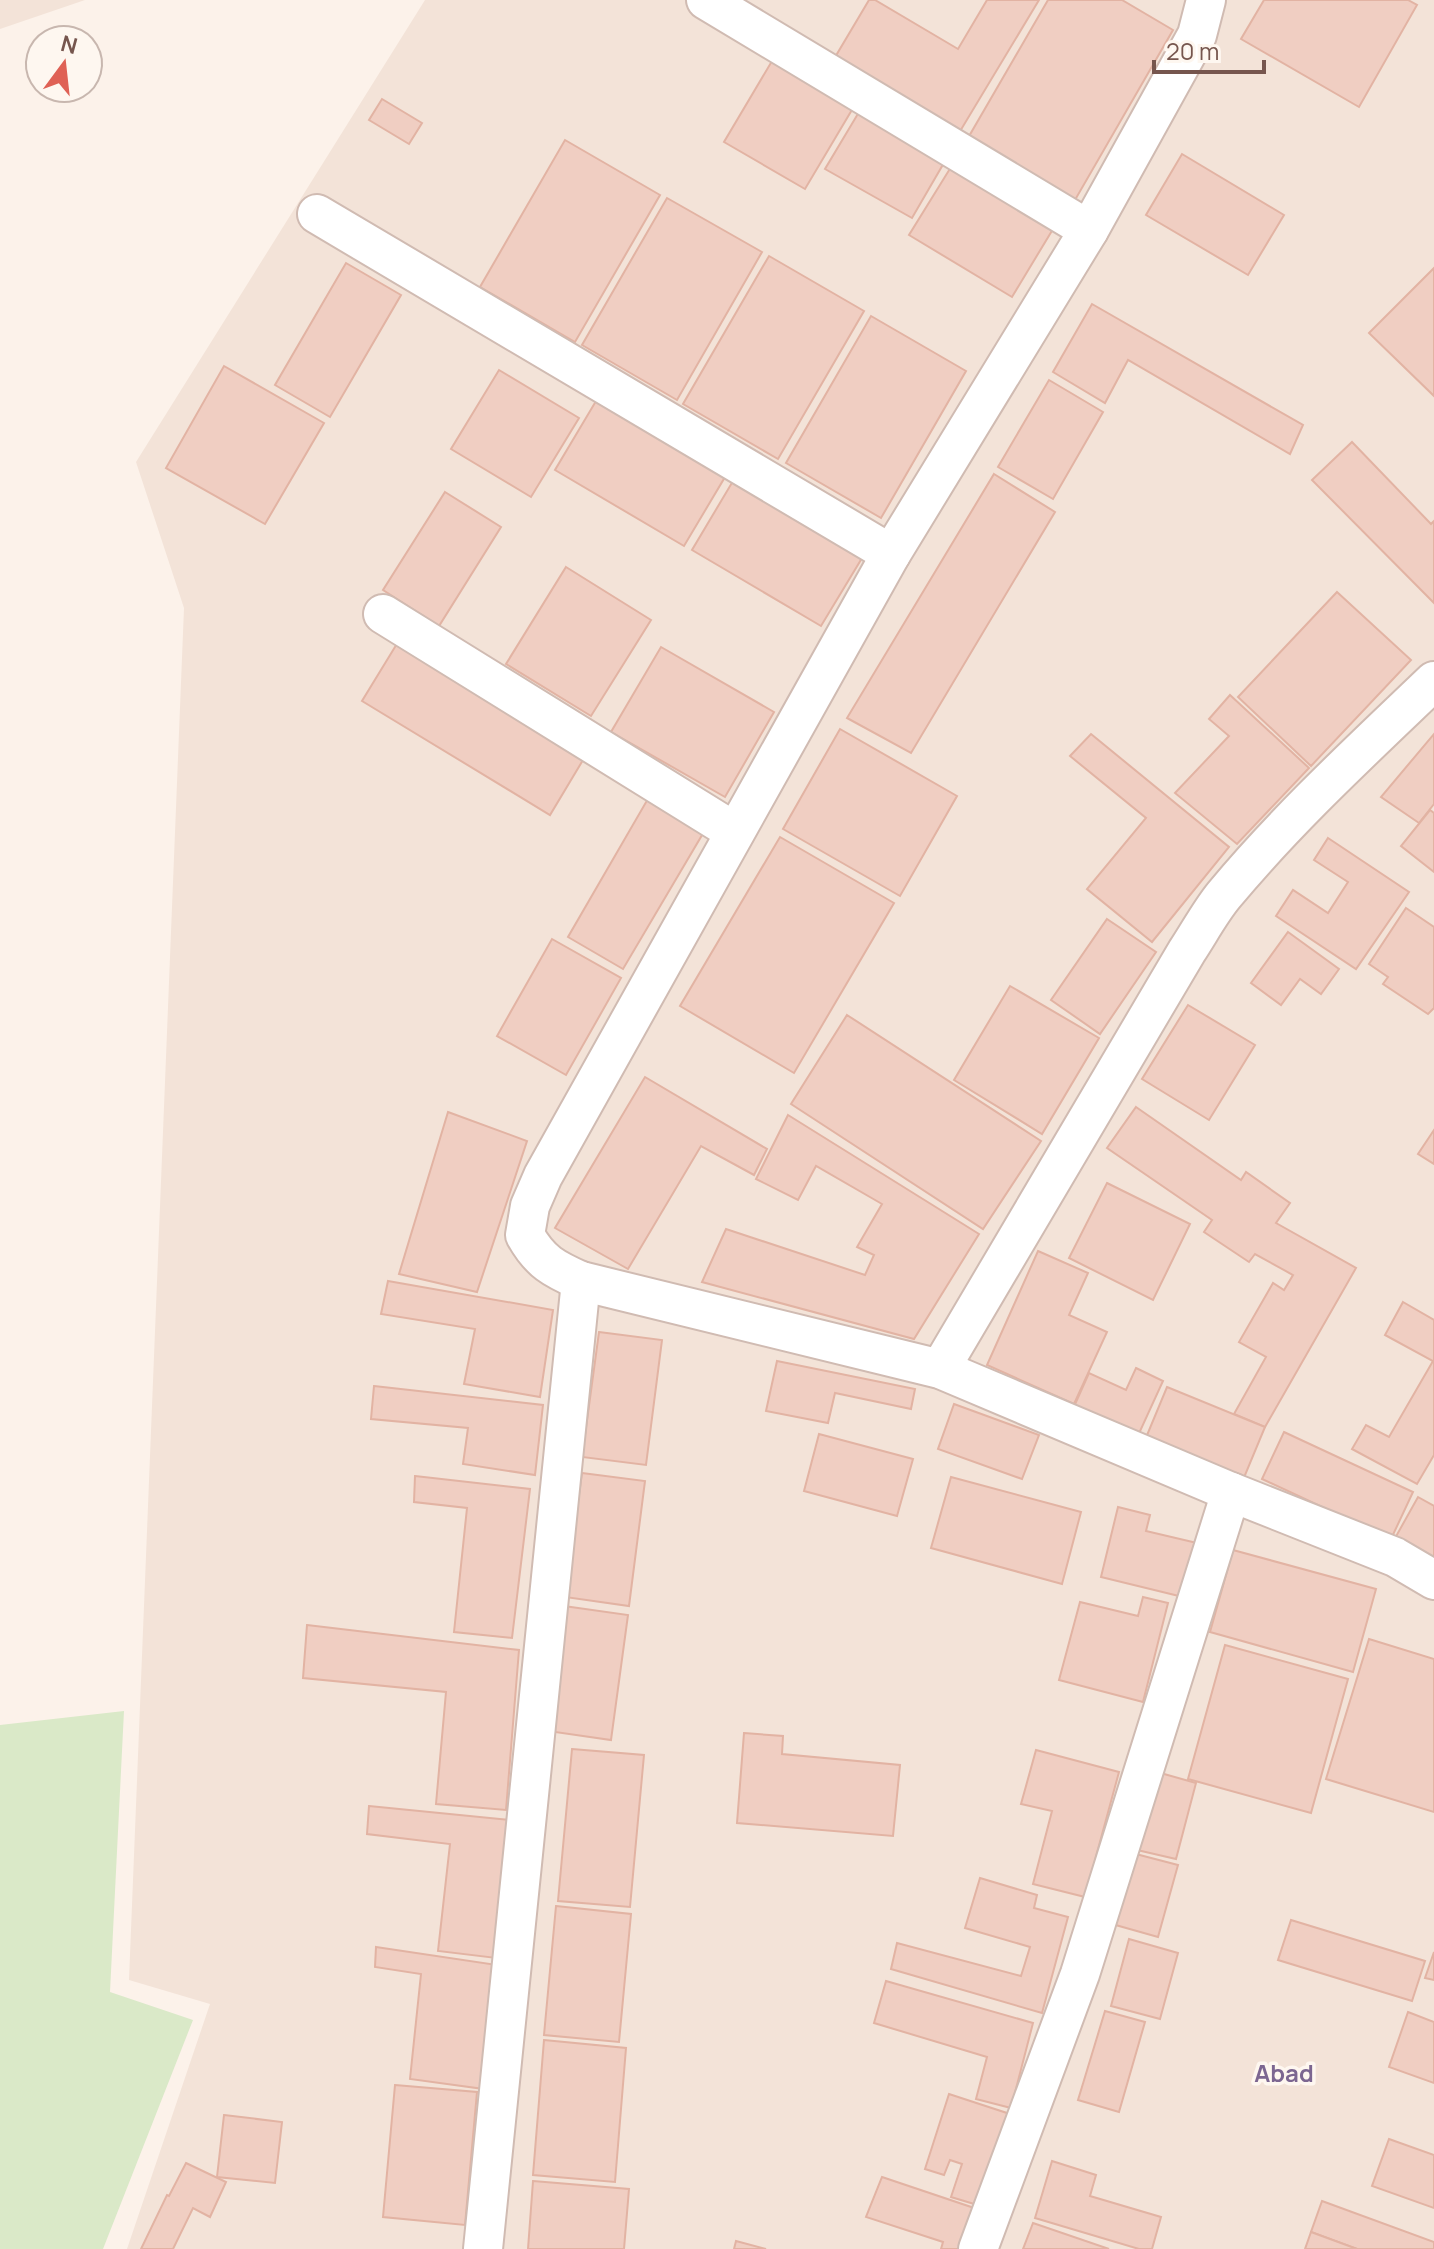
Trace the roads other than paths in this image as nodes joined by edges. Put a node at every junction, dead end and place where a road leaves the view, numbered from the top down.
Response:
1 (706, 0) edge
2 (1206, 0) edge
3 (317, 214) dead end
4 (1089, 230) junction
5 (891, 554) junction
6 (383, 614) dead end
7 (1434, 681) edge
8 (735, 832) junction
9 (581, 1281) junction
10 (940, 1369) junction
11 (1231, 1492) junction
12 (1434, 1580) edge
13 (483, 2249) edge
14 (978, 2249) edge

1 - 4 street
2 - 4 street
3 - 5 street
4 - 5 street
5 - 8 street
6 - 8 street
7 - 10 street
8 - 9 street
9 - 10 street
9 - 13 street
10 - 11 street
11 - 12 street
11 - 14 street

